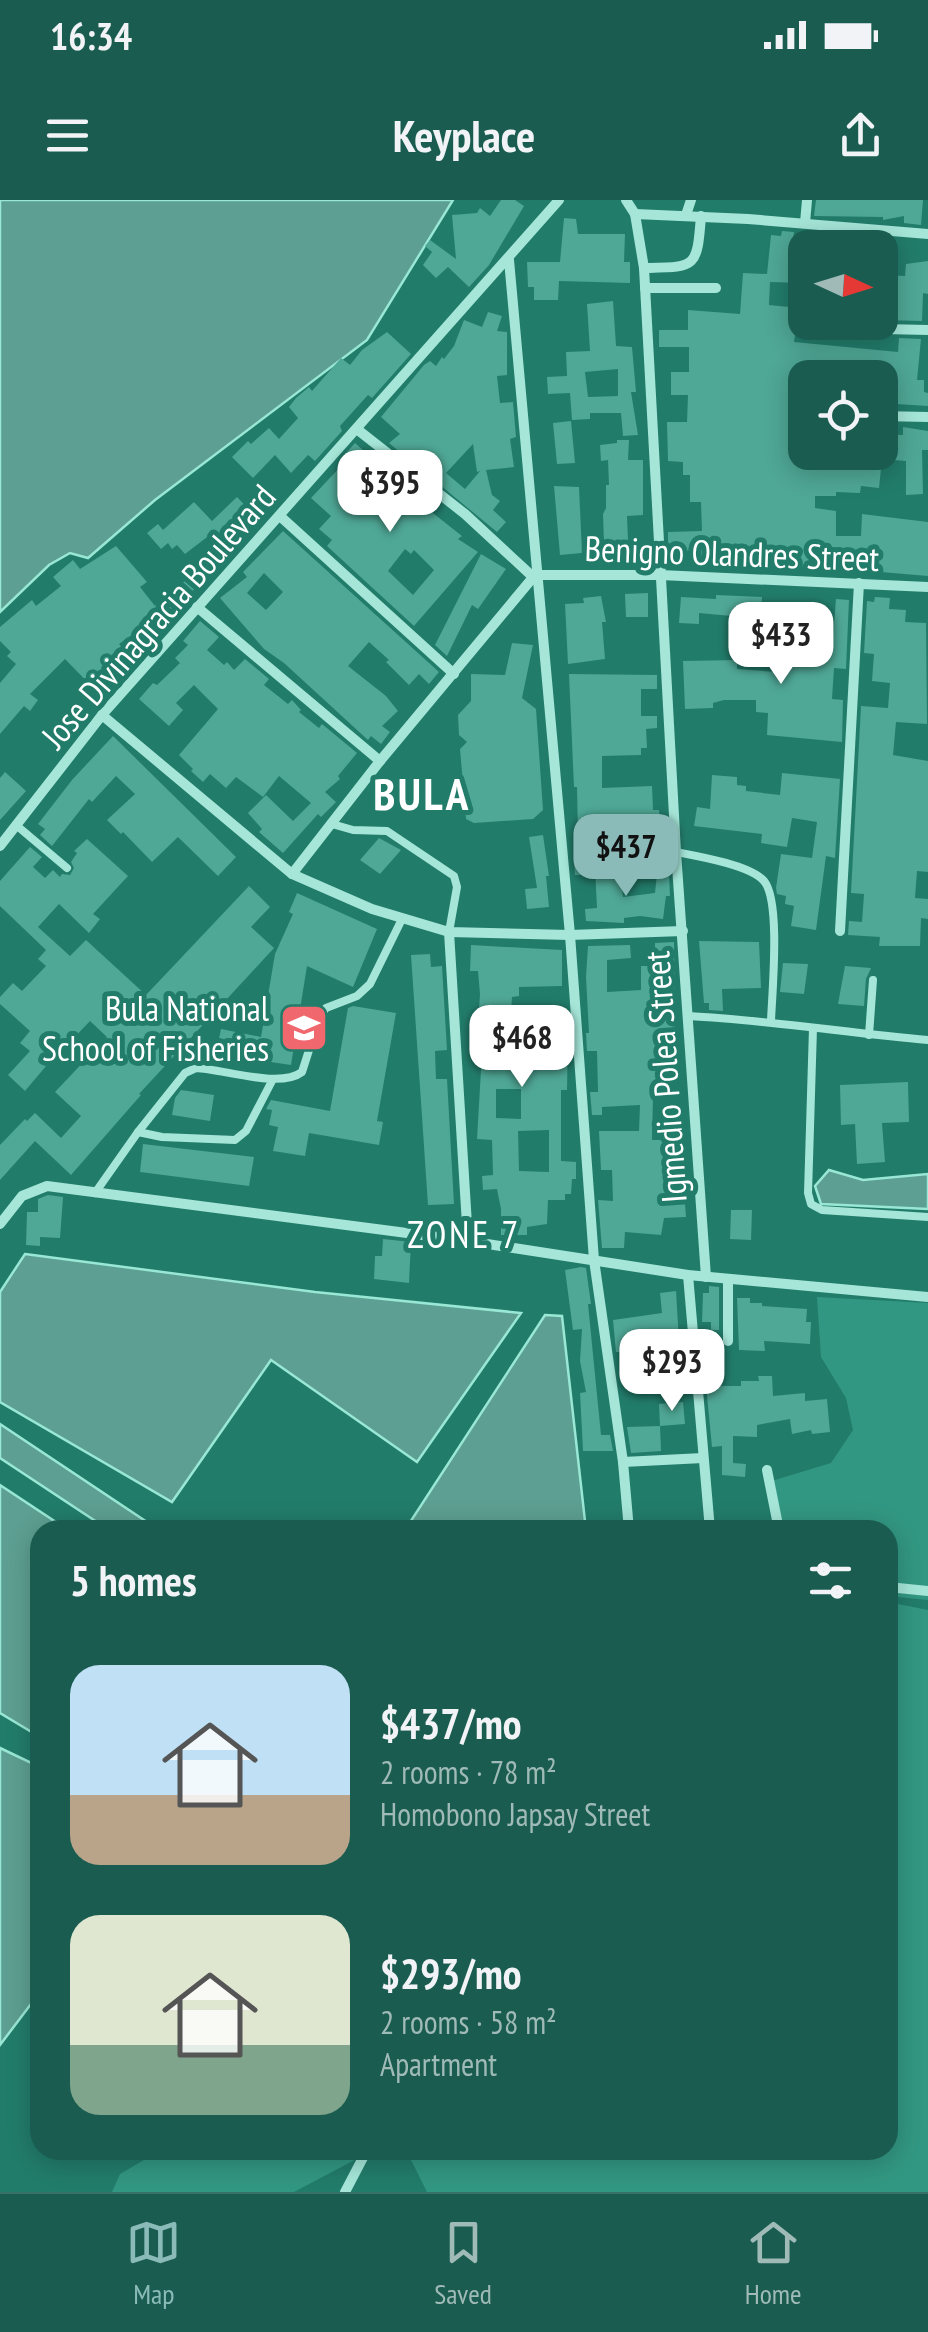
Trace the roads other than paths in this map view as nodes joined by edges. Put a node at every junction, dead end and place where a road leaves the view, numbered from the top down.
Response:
1 (559, 200) edge
2 (626, 200) edge
3 (691, 200) edge
4 (806, 200) edge
5 (635, 214) junction
6 (686, 215) junction
7 (701, 216) junction
8 (805, 223) junction
9 (928, 234) edge
10 (508, 260) junction
11 (644, 268) junction
12 (645, 288) junction
13 (716, 288) dead end
14 (898, 329) edge
15 (928, 330) edge
16 (898, 416) edge
17 (928, 417) edge
18 (358, 430) junction
19 (280, 517) junction
20 (533, 575) junction
21 (660, 575) junction
22 (860, 583) junction
23 (928, 587) edge
24 (197, 607) junction
25 (454, 674) junction
26 (102, 715) junction
27 (380, 760) junction
28 (332, 824) junction
29 (16, 825) junction
30 (0, 846) edge
31 (676, 852) junction
32 (67, 868) dead end
33 (292, 874) junction
34 (402, 919) junction
35 (684, 931) junction
36 (840, 931) dead end
37 (449, 932) junction
38 (570, 936) junction
39 (873, 980) dead end
40 (688, 1016) junction
41 (771, 1020) junction
42 (813, 1028) junction
43 (870, 1035) junction
44 (928, 1040) edge
45 (273, 1079) junction
46 (138, 1132) junction
47 (96, 1192) junction
48 (928, 1217) edge
49 (0, 1224) edge
50 (468, 1241) junction
51 (594, 1260) junction
52 (688, 1275) junction
53 (706, 1277) junction
54 (728, 1280) junction
55 (928, 1297) edge
56 (728, 1341) dead end
57 (702, 1458) junction
58 (623, 1462) junction
59 (767, 1470) dead end
60 (628, 1520) edge
61 (709, 1520) edge
62 (777, 1520) edge
63 (898, 1588) edge
64 (928, 1591) edge
65 (361, 2160) edge
66 (346, 2192) edge

1 - 10 street, Jose Divinagracia Boulevard
2 - 5 street
3 - 6 street
4 - 8 street
5 - 6 street
5 - 11 street, Igmedio Polea Street
6 - 7 street
7 - 8 street
7 - 11 street
8 - 9 street
10 - 18 street, Jose Divinagracia Boulevard
10 - 20 street
11 - 12 street, Igmedio Polea Street
12 - 13 street
12 - 21 street, Igmedio Polea Street
14 - 15 street
16 - 17 street
18 - 19 street, Jose Divinagracia Boulevard
18 - 20 street
19 - 24 street, Jose Divinagracia Boulevard
19 - 25 street
20 - 21 street, Benigno Olandres Street
20 - 25 street
20 - 38 street
21 - 22 street, Benigno Olandres Street
21 - 31 street, Igmedio Polea Street
22 - 23 street, Benigno Olandres Street
22 - 36 street
24 - 26 street, Jose Divinagracia Boulevard
24 - 27 street
25 - 27 street
26 - 29 street, Jose Divinagracia Boulevard
26 - 33 street
27 - 28 street
28 - 33 street
28 - 37 lane
29 - 30 street, Jose Divinagracia Boulevard
29 - 32 lane
31 - 35 street, Igmedio Polea Street
31 - 41 lane
33 - 34 street
34 - 37 street
34 - 45 lane
35 - 38 street
35 - 40 street, Igmedio Polea Street
37 - 38 street
37 - 50 street
38 - 51 street
39 - 43 lane
40 - 41 lane
40 - 53 street, Igmedio Polea Street
41 - 42 lane
42 - 43 lane
42 - 48 lane
43 - 44 lane
45 - 46 lane
45 - 46 lane
46 - 47 lane
47 - 49 street
47 - 50 street
50 - 51 street
51 - 52 street
51 - 58 street
52 - 53 street
52 - 57 street
53 - 54 street
54 - 55 street
54 - 56 street
57 - 58 street
57 - 61 street
58 - 60 street
59 - 62 street
63 - 64 street
65 - 66 street

